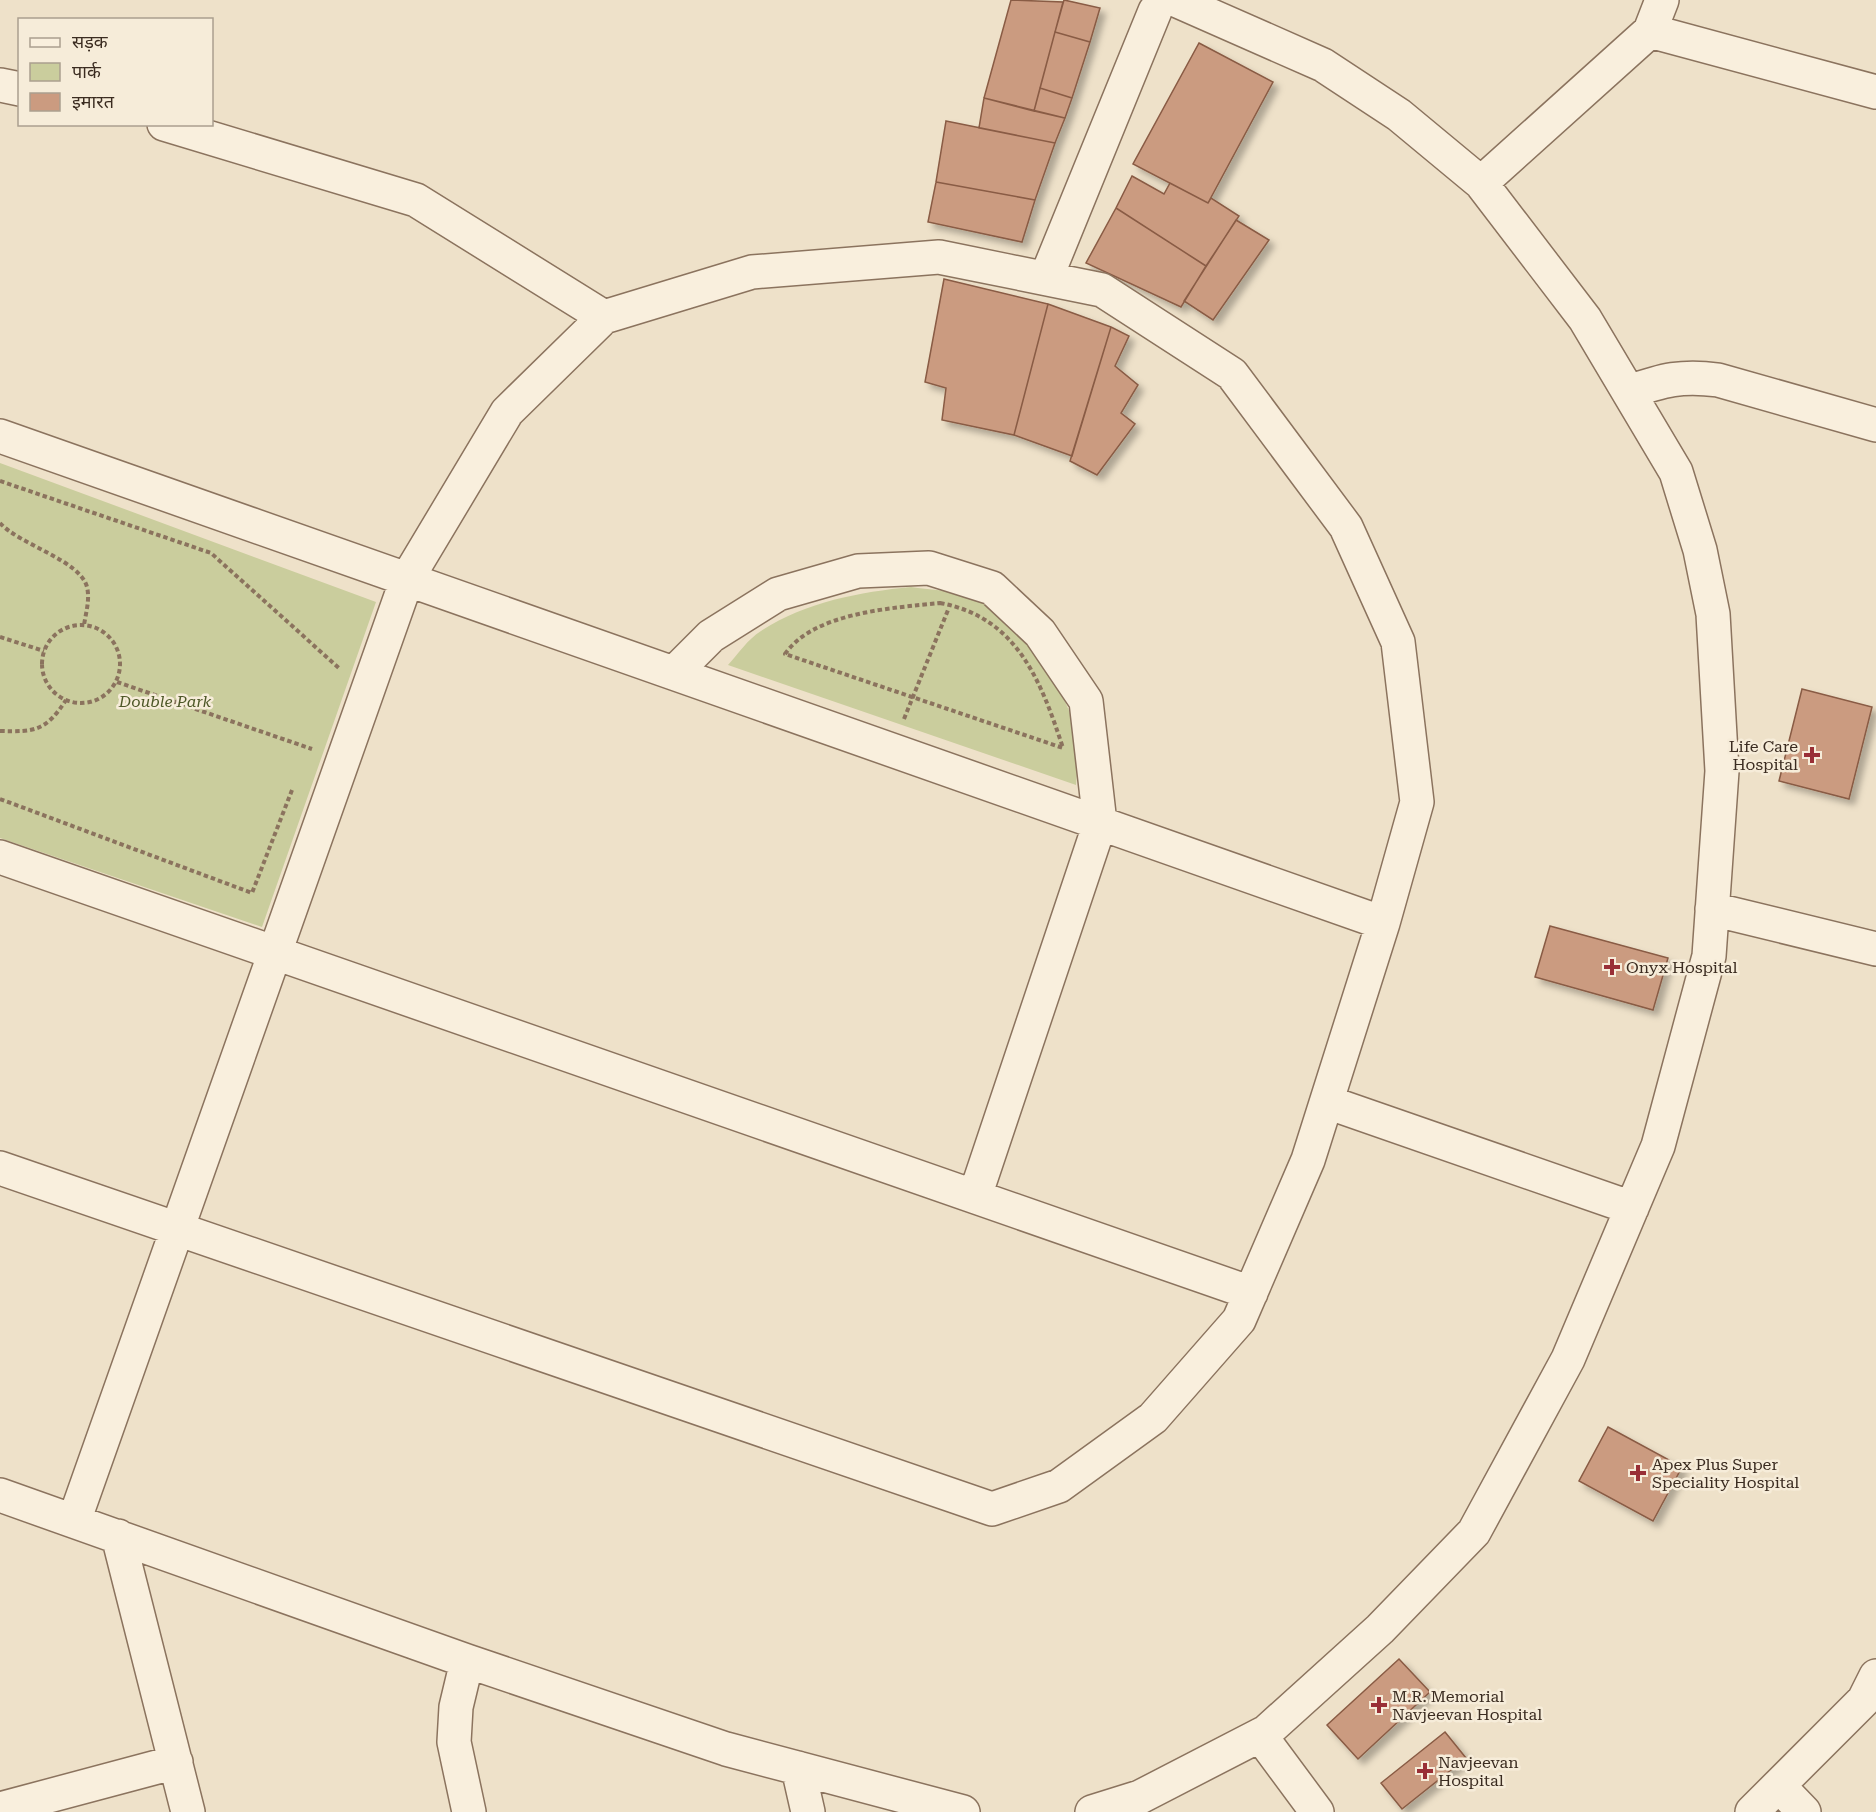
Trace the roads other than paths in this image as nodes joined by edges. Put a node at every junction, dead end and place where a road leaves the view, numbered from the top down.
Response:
1 (1662, 0) edge
2 (1165, 3) edge
3 (1650, 31) junction
4 (0, 85) edge
5 (18, 89) edge
6 (1876, 92) edge
7 (171, 126) edge
8 (1481, 183) junction
9 (1046, 278) junction
10 (604, 316) junction
11 (1629, 392) junction
12 (1876, 425) edge
13 (0, 436) edge
14 (407, 579) junction
15 (674, 673) junction
16 (1100, 823) junction
17 (0, 857) edge
18 (1712, 909) junction
19 (1383, 923) junction
20 (1876, 949) edge
21 (275, 952) junction
22 (1327, 1102) junction
23 (0, 1168) edge
24 (975, 1197) junction
25 (1632, 1208) junction
26 (177, 1229) junction
27 (1251, 1293) junction
28 (0, 1495) edge
29 (74, 1521) junction
30 (117, 1536) junction
31 (467, 1661) junction
32 (1874, 1687) edge
33 (1260, 1735) junction
34 (176, 1762) junction
35 (798, 1768) junction
36 (1779, 1786) junction
37 (0, 1809) edge
38 (188, 1812) edge
39 (469, 1812) edge
40 (808, 1812) edge
41 (963, 1812) edge
42 (1092, 1812) edge
43 (1317, 1812) edge
44 (1752, 1812) edge
45 (1804, 1812) edge

1 - 3 street
2 - 8 street
2 - 9 street
3 - 6 street
3 - 8 street
4 - 5 street
7 - 10 street
8 - 11 street
9 - 10 street
9 - 19 street
10 - 14 street
11 - 12 street
11 - 18 street
13 - 14 street
14 - 15 street
14 - 21 street
15 - 16 street
15 - 16 street
16 - 19 street
16 - 24 street
17 - 21 street
18 - 20 street
18 - 25 street
19 - 22 street
21 - 24 street
21 - 26 street
22 - 25 street
22 - 27 street
23 - 26 street
24 - 27 street
25 - 33 street
26 - 27 street
26 - 29 street
28 - 29 street
29 - 30 street
30 - 31 street
30 - 34 street
31 - 35 street
31 - 39 street
32 - 36 street
33 - 42 street
33 - 43 street
34 - 37 street
34 - 38 street
35 - 40 street
35 - 41 street
36 - 44 street
36 - 45 street

